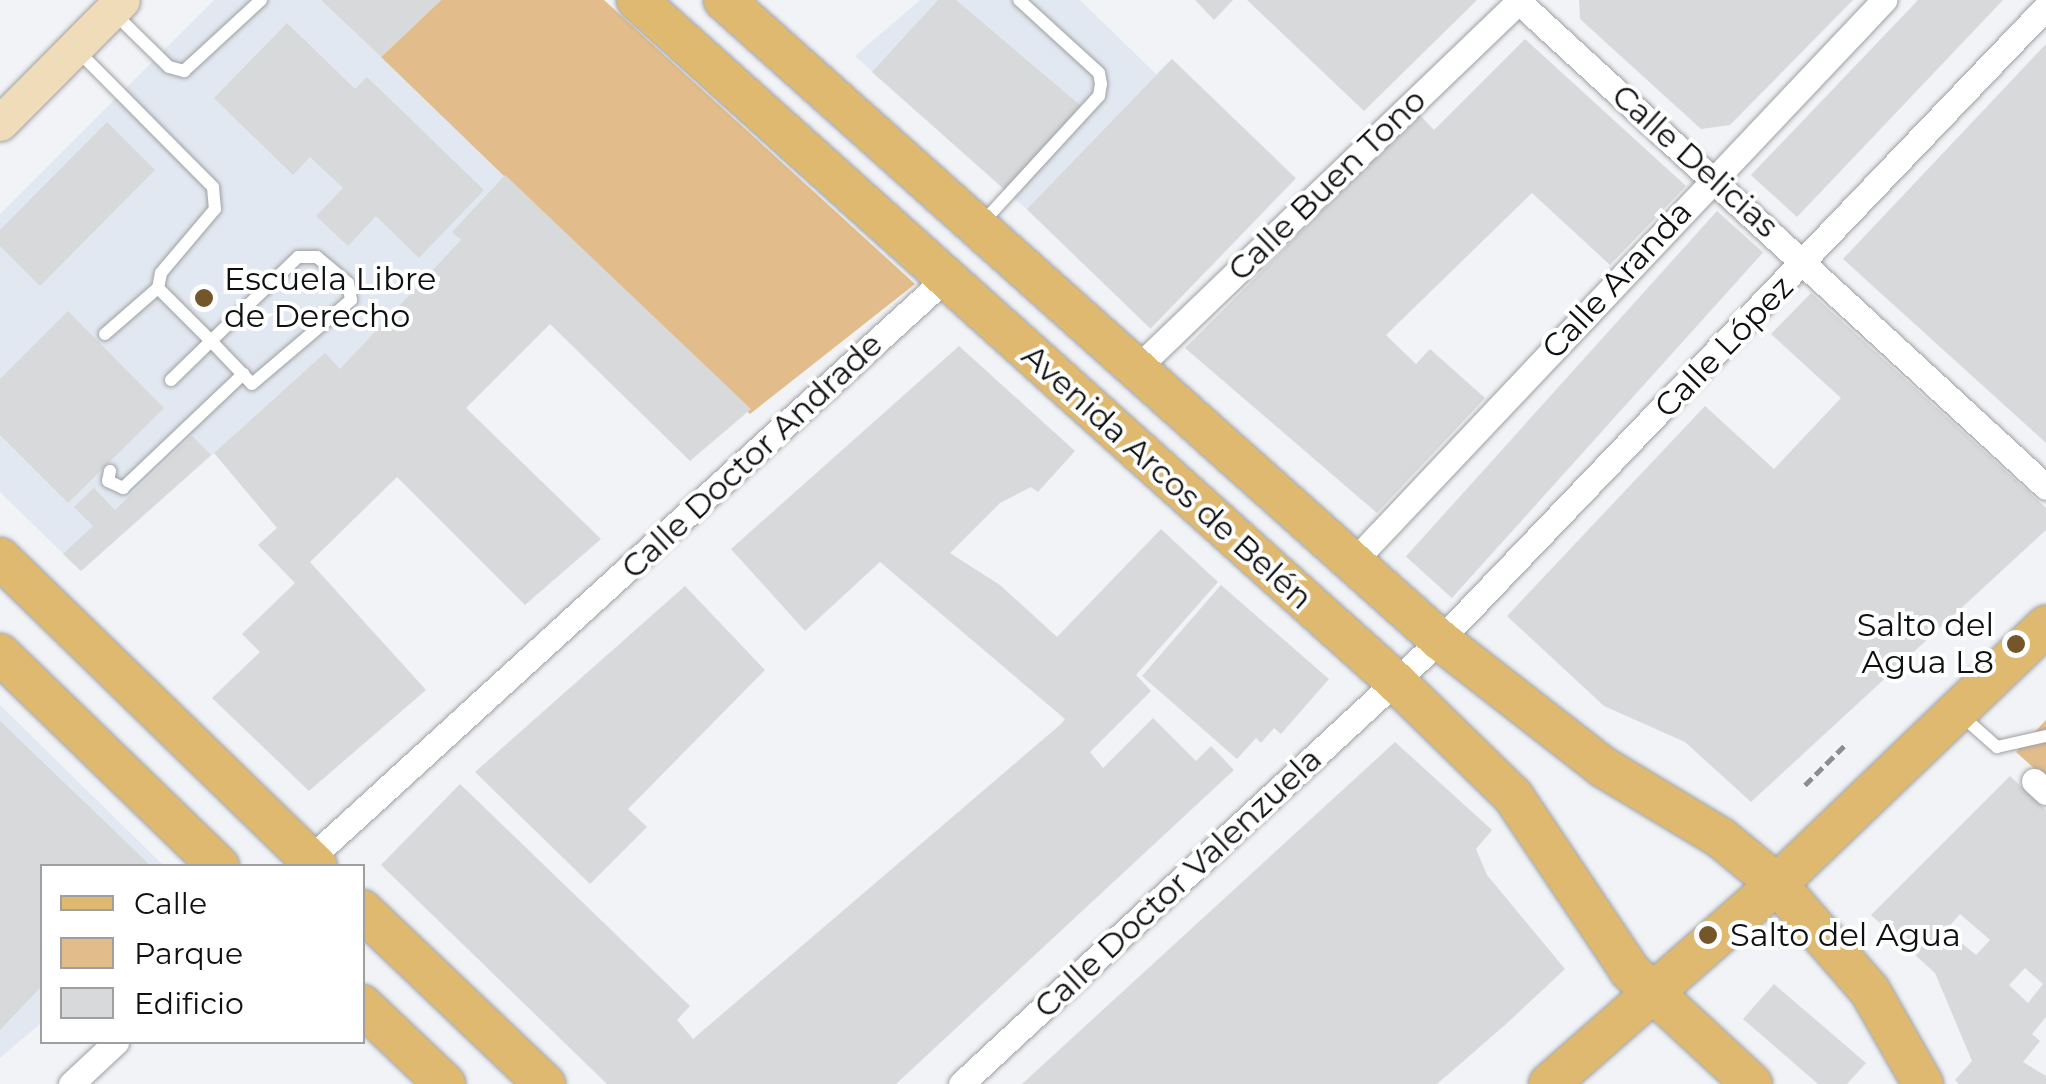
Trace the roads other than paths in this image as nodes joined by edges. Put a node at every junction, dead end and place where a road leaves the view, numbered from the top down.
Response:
1 (261, 0) edge
2 (637, 0) edge
3 (724, 0) edge
4 (1019, 0) edge
5 (1518, 0) edge
6 (1884, 0) edge
7 (116, 5) edge
8 (2046, 7) edge
9 (74, 48) junction
10 (0, 123) edge
11 (1714, 176) junction
12 (978, 228) junction
13 (1806, 262) junction
14 (946, 278) junction
15 (158, 288) junction
16 (105, 334) dead end
17 (211, 341) junction
18 (1135, 370) junction
19 (242, 374) junction
20 (171, 380) dead end
21 (110, 471) dead end
22 (2046, 487) edge
23 (0, 558) edge
24 (1352, 563) junction
25 (2046, 626) edge
26 (1440, 640) junction
27 (0, 654) edge
28 (1396, 682) junction
29 (1957, 711) junction
30 (2046, 736) edge
31 (217, 864) edge
32 (310, 864) edge
33 (1777, 884) junction
34 (365, 913) edge
35 (1651, 995) junction
36 (365, 1008) edge
37 (114, 1044) edge
38 (71, 1084) edge
39 (444, 1084) edge
40 (546, 1084) edge
41 (961, 1084) edge
42 (1549, 1084) edge
43 (1752, 1084) edge
44 (1924, 1084) edge

1 - 7 lane
2 - 14 main road, Avenida Arcos de Belén
3 - 12 main road, Avenida Arcos de Belén
4 - 12 lane
5 - 11 street, Calle Delicias
5 - 18 street, Calle Buen Tono
6 - 11 street, Calle Aranda
7 - 9 main road
8 - 13 street, Calle López
9 - 10 main road
9 - 15 lane
11 - 13 street, Calle Delicias
11 - 24 street, Calle Aranda
12 - 18 main road, Avenida Arcos de Belén
13 - 22 street, Calle Delicias
13 - 26 street, Calle López
14 - 28 main road, Avenida Arcos de Belén
14 - 32 street, Calle Doctor Andrade
15 - 16 lane
15 - 17 lane
17 - 19 lane
17 - 19 lane
17 - 20 lane
18 - 24 main road, Avenida Arcos de Belén
19 - 21 lane
23 - 32 main road
24 - 26 main road, Avenida Arcos de Belén
25 - 29 main road
26 - 28 street, Calle López
26 - 33 main road, Avenida Arcos de Belén
27 - 31 main road
28 - 35 main road, Avenida Arcos de Belén
28 - 41 street, Calle Doctor Valenzuela
29 - 30 lane
29 - 33 main road
33 - 35 main road
33 - 44 main road, Avenida Arcos de Belén
34 - 40 main road
35 - 42 main road
35 - 43 main road, Avenida Arcos de Belén
36 - 39 main road
37 - 38 street

